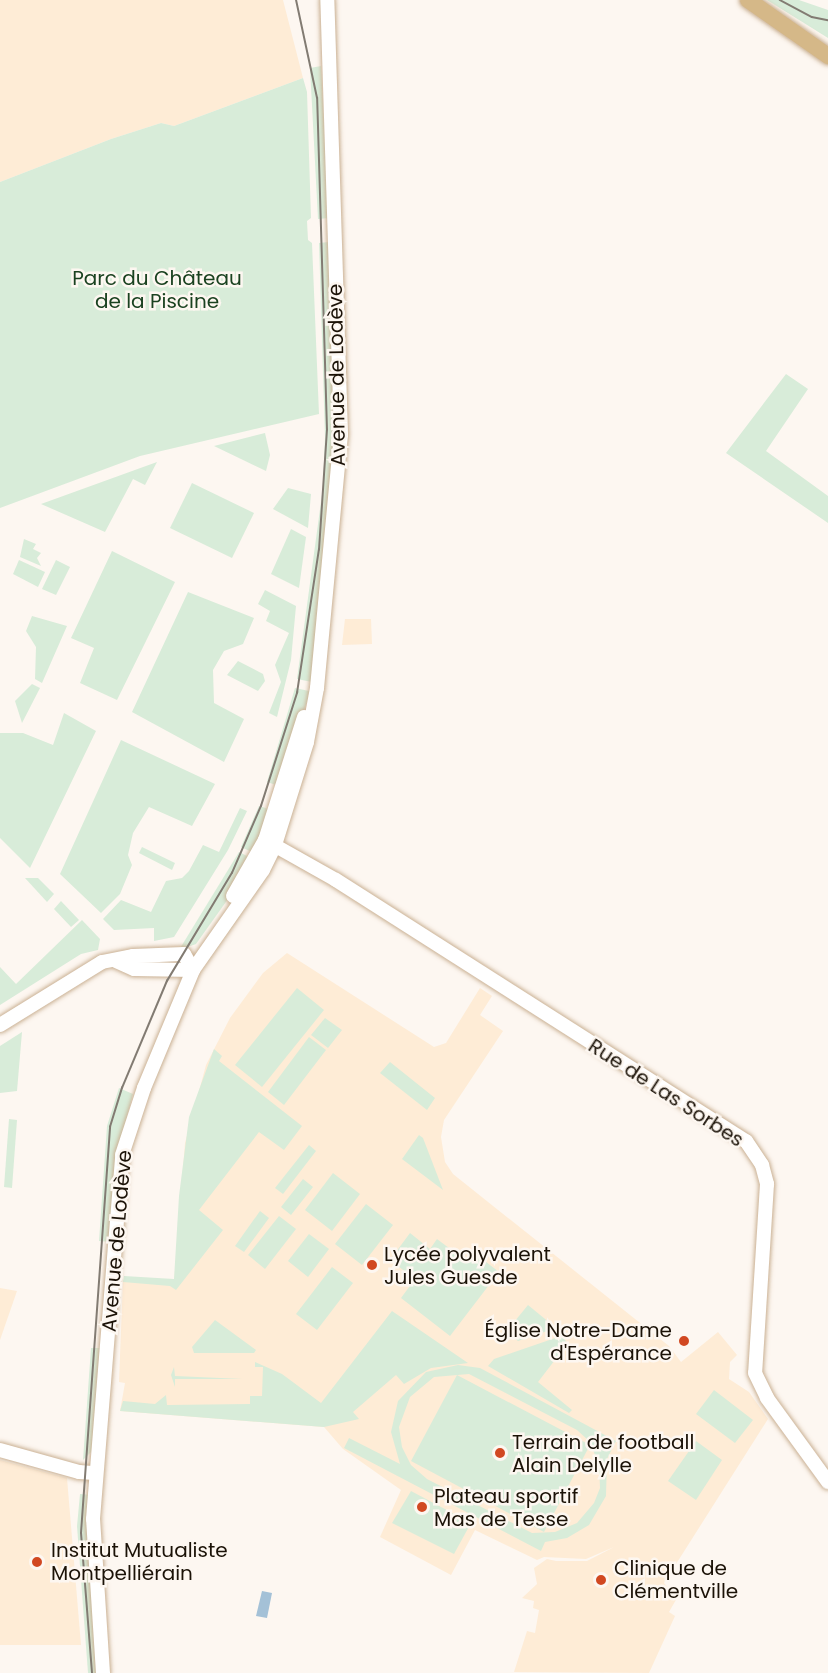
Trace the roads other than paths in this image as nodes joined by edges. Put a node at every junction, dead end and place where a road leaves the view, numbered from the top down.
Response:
1 (318, 0) edge
2 (327, 0) edge
3 (748, 0) edge
4 (327, 46) junction
5 (828, 56) edge
6 (270, 842) junction
7 (184, 954) junction
8 (116, 961) junction
9 (193, 970) junction
10 (0, 1025) edge
11 (0, 1450) edge
12 (95, 1473) junction
13 (828, 1482) edge
14 (103, 1673) edge

1 - 4 street, Avenue de Lodève
2 - 4 street, Avenue de Lodève
3 - 5 main road
4 - 6 street, Avenue de Lodève
6 - 7 street, Avenue de Lodève
6 - 9 street, Avenue de Lodève
6 - 13 street, Rue de Las Sorbes
7 - 8 street
7 - 9 street
8 - 9 street
8 - 10 street
9 - 12 street, Avenue de Lodève
11 - 12 street
12 - 14 street, Avenue de Lodève

